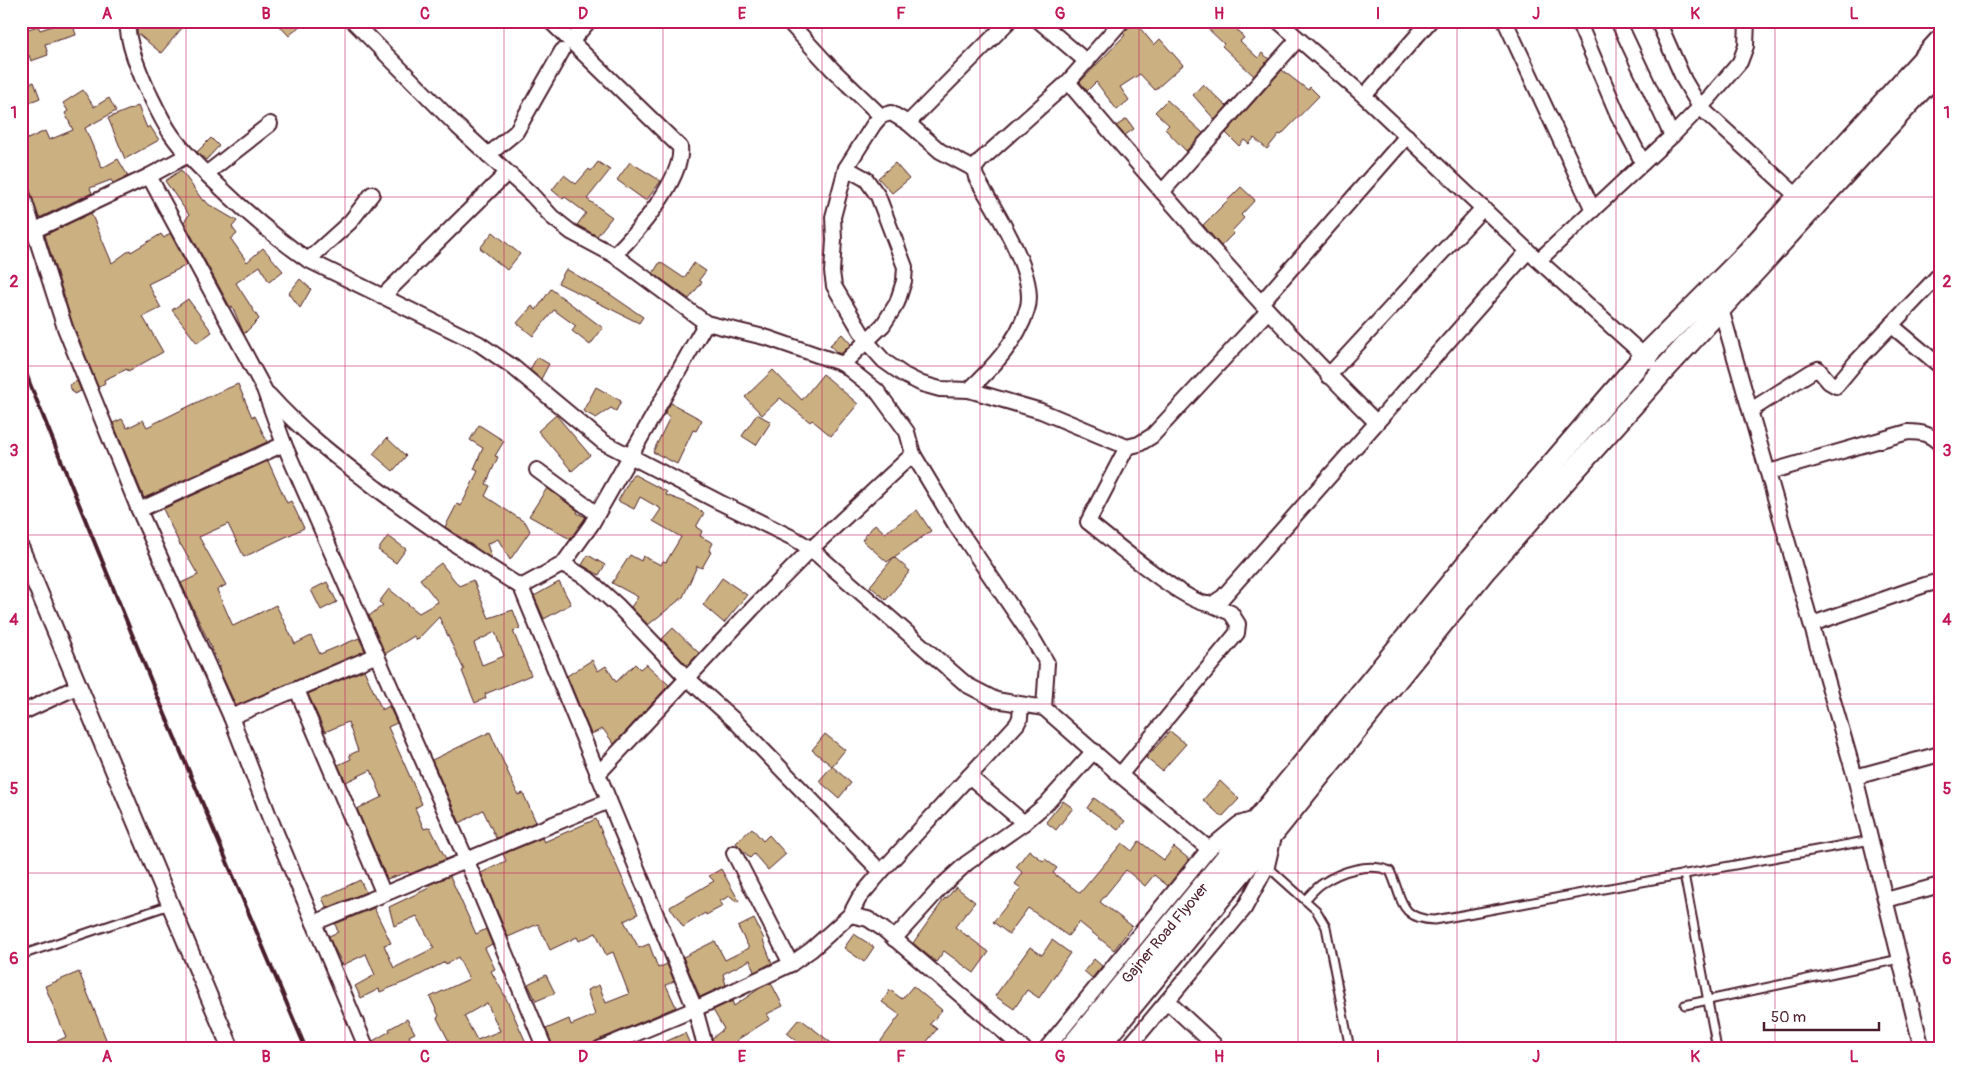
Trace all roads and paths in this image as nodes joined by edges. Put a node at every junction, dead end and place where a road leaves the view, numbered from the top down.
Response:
1 (128, 21) edge
2 (353, 21) edge
3 (550, 21) edge
4 (589, 21) edge
5 (788, 21) edge
6 (1009, 21) edge
7 (1039, 21) edge
8 (1122, 21) edge
9 (1278, 21) edge
10 (1430, 21) edge
11 (1505, 21) edge
12 (1578, 21) edge
13 (1618, 21) edge
14 (1658, 21) edge
15 (1747, 21) edge
16 (1298, 38) junction
17 (1940, 42) edge
18 (566, 46) junction
19 (1087, 62) junction
20 (1940, 68) edge
21 (1068, 82) junction
22 (1364, 96) junction
23 (1700, 107) junction
24 (881, 116) junction
25 (908, 123) junction
26 (270, 124) dead end
27 (1407, 136) junction
28 (1672, 136) junction
29 (188, 155) junction
30 (488, 155) junction
31 (1643, 163) junction
32 (846, 168) junction
33 (974, 169) junction
34 (507, 172) junction
35 (206, 174) junction
36 (149, 176) junction
37 (21, 190) edge
38 (1162, 192) junction
39 (372, 194) dead end
40 (1798, 197) junction
41 (1483, 208) junction
42 (1593, 210) junction
43 (33, 231) junction
44 (1528, 251) junction
45 (614, 255) junction
46 (308, 260) junction
47 (1539, 260) junction
48 (1940, 274) edge
49 (382, 297) junction
50 (1717, 298) junction
51 (1265, 307) junction
52 (706, 323) junction
53 (1891, 325) junction
54 (867, 342) junction
55 (1645, 356) junction
56 (843, 364) junction
57 (1940, 366) edge
58 (1662, 372) junction
59 (1328, 376) junction
60 (264, 389) junction
61 (969, 390) junction
62 (1751, 410) junction
63 (1376, 422) junction
64 (1937, 439) edge
65 (284, 444) junction
66 (1127, 447) junction
67 (631, 454) junction
68 (913, 454) junction
69 (537, 470) dead end
70 (1769, 472) junction
71 (139, 510) junction
72 (597, 514) junction
73 (21, 549) edge
74 (811, 549) junction
75 (563, 564) junction
76 (1940, 581) edge
77 (522, 587) junction
78 (1210, 604) junction
79 (1812, 624) junction
80 (377, 655) junction
81 (687, 678) junction
82 (79, 686) junction
83 (297, 690) junction
84 (1021, 705) junction
85 (1044, 708) junction
86 (21, 713) edge
87 (231, 717) junction
88 (1094, 751) junction
89 (1940, 754) edge
90 (597, 775) junction
91 (1120, 775) junction
92 (969, 776) junction
93 (1855, 777) junction
94 (609, 801) junction
95 (1024, 822) junction
96 (1268, 824) junction
97 (1871, 840) junction
98 (1209, 849) junction
99 (734, 852) dead end
100 (466, 859) junction
101 (1262, 860) junction
102 (881, 872) junction
103 (1684, 874) junction
104 (1940, 885) edge
105 (383, 892) junction
106 (1306, 900) junction
107 (1886, 900) junction
108 (171, 905) junction
109 (850, 915) junction
110 (314, 923) junction
111 (894, 939) junction
112 (21, 955) edge
113 (1900, 959) junction
114 (790, 964) junction
115 (1707, 1000) junction
116 (1167, 1001) junction
117 (1685, 1005) dead end
118 (695, 1009) junction
119 (231, 1049) edge
120 (367, 1049) edge
121 (545, 1049) edge
122 (599, 1049) edge
123 (706, 1049) edge
124 (1024, 1049) edge
125 (1046, 1049) edge
126 (1070, 1049) edge
127 (1096, 1049) edge
128 (1127, 1049) edge
129 (1219, 1049) edge
130 (1350, 1049) edge
131 (1717, 1049) edge
132 (1922, 1049) edge

1 - 29 street
2 - 30 street
3 - 18 street
4 - 18 street
5 - 24 street
6 - 25 street
7 - 19 street
8 - 19 street
9 - 16 street
10 - 22 street
11 - 42 street
12 - 31 street
13 - 28 street
14 - 23 street
15 - 23 street
16 - 22 street
16 - 38 street
17 - 40 main road
18 - 30 street
18 - 45 street
19 - 21 street
20 - 50 main road
21 - 33 street
21 - 38 street
22 - 27 street
23 - 28 street
23 - 40 street
24 - 25 street
24 - 32 street
25 - 33 street
26 - 35 street
27 - 41 street
27 - 51 street
28 - 31 street
29 - 35 street
29 - 36 street
30 - 34 street
31 - 42 street
32 - 54 street
32 - 54 street
33 - 61 street
34 - 45 street
34 - 49 street
35 - 46 street
36 - 43 street
36 - 60 street
37 - 43 street
38 - 51 street
39 - 46 street
40 - 50 main road
41 - 44 street
41 - 59 street
42 - 47 street
43 - 71 street
44 - 47 street
44 - 63 street
45 - 52 street
46 - 49 street
47 - 55 street
48 - 53 street
49 - 67 street
50 - 55 main road
50 - 58 main road
50 - 62 street
51 - 59 street
51 - 66 street
52 - 56 street
52 - 67 street
53 - 57 street
53 - 62 street
54 - 56 street
54 - 61 street
55 - 58 street
55 - 96 main road
56 - 68 street
58 - 96 main road
59 - 63 street
60 - 65 street
60 - 77 street
61 - 66 street
62 - 70 street
63 - 78 street
64 - 70 street
65 - 71 street
65 - 80 street
66 - 78 street
67 - 72 street
67 - 74 street
68 - 74 street
68 - 85 street
69 - 72 street
70 - 79 street
71 - 87 street
72 - 75 street
73 - 82 street
74 - 81 street
74 - 84 street
75 - 77 street
75 - 81 street
76 - 79 street
77 - 90 street
78 - 91 street
79 - 93 street
80 - 83 street
80 - 100 street
81 - 90 street
81 - 102 street
82 - 86 street
82 - 108 street
83 - 87 street
83 - 105 street
84 - 85 street
84 - 92 street
85 - 88 street
87 - 110 street
88 - 91 street
88 - 95 street
89 - 93 street
90 - 94 street
91 - 98 street
92 - 95 street
92 - 102 street
93 - 97 street
94 - 100 street
94 - 118 street
95 - 111 street
96 - 98 street
96 - 101 main road, Gajner Road Flyover
96 - 126 main road, Gajner Road Flyover
97 - 103 lane
97 - 107 street
98 - 125 street
99 - 114 street
100 - 105 street
100 - 121 street
101 - 106 lane
101 - 116 street
101 - 127 main road, Gajner Road Flyover
102 - 109 street
103 - 106 lane
103 - 115 lane
104 - 107 street
105 - 110 street
106 - 130 lane
107 - 113 street
108 - 112 lane
108 - 119 street
109 - 111 street
109 - 114 street
110 - 120 street
111 - 124 street
113 - 115 lane
113 - 132 street
114 - 118 street
115 - 117 lane
115 - 131 lane
116 - 128 street
116 - 129 street
118 - 122 street
118 - 123 street

